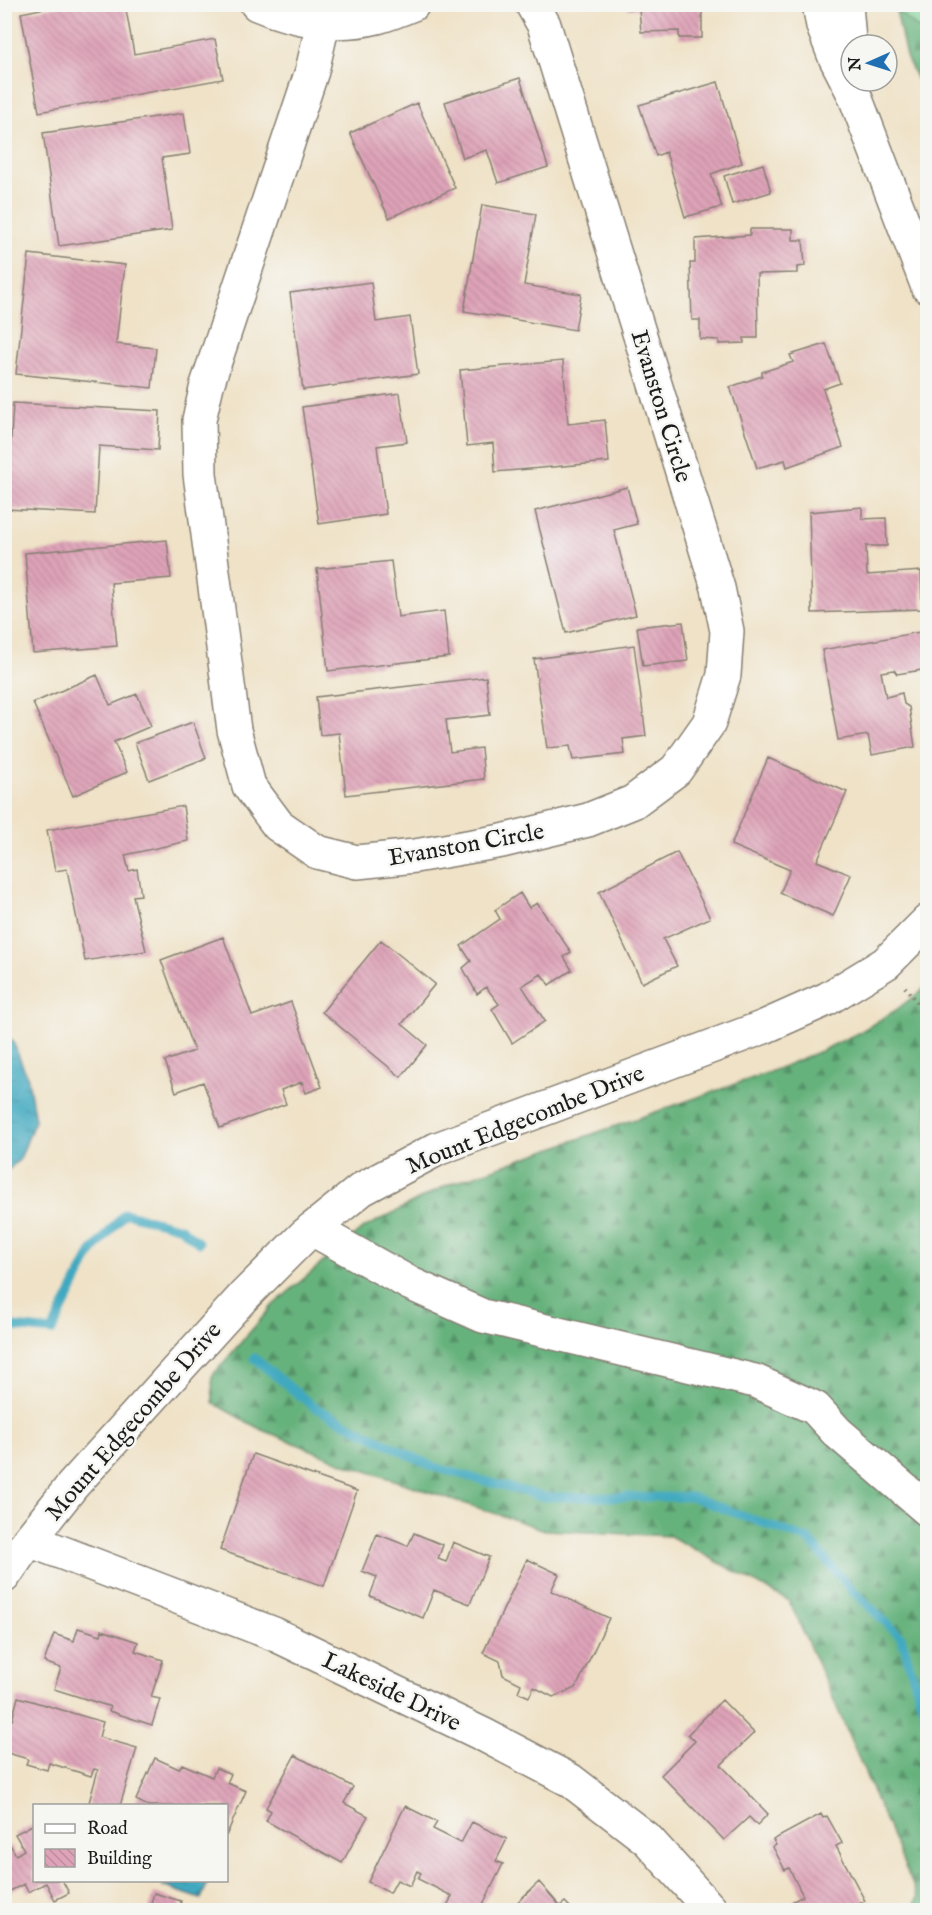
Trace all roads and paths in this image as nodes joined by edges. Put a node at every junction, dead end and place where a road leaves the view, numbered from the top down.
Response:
1 (257, 4) edge
2 (413, 4) edge
3 (532, 4) edge
4 (819, 4) edge
5 (846, 4) edge
6 (323, 23) junction
7 (849, 33) edge
8 (839, 62) edge
9 (858, 93) edge
10 (927, 287) edge
11 (927, 921) edge
12 (312, 1229) junction
13 (927, 1510) edge
14 (29, 1540) junction
15 (4, 1575) edge
16 (711, 1911) edge

1 - 6 street
2 - 6 street
3 - 6 street, Evanston Circle
4 - 8 street
5 - 7 street
9 - 10 street
11 - 12 street, Mount Edgecombe Drive
12 - 13 street
12 - 14 street, Mount Edgecombe Drive
14 - 15 street, Mount Edgecombe Drive
14 - 16 street, Lakeside Drive

